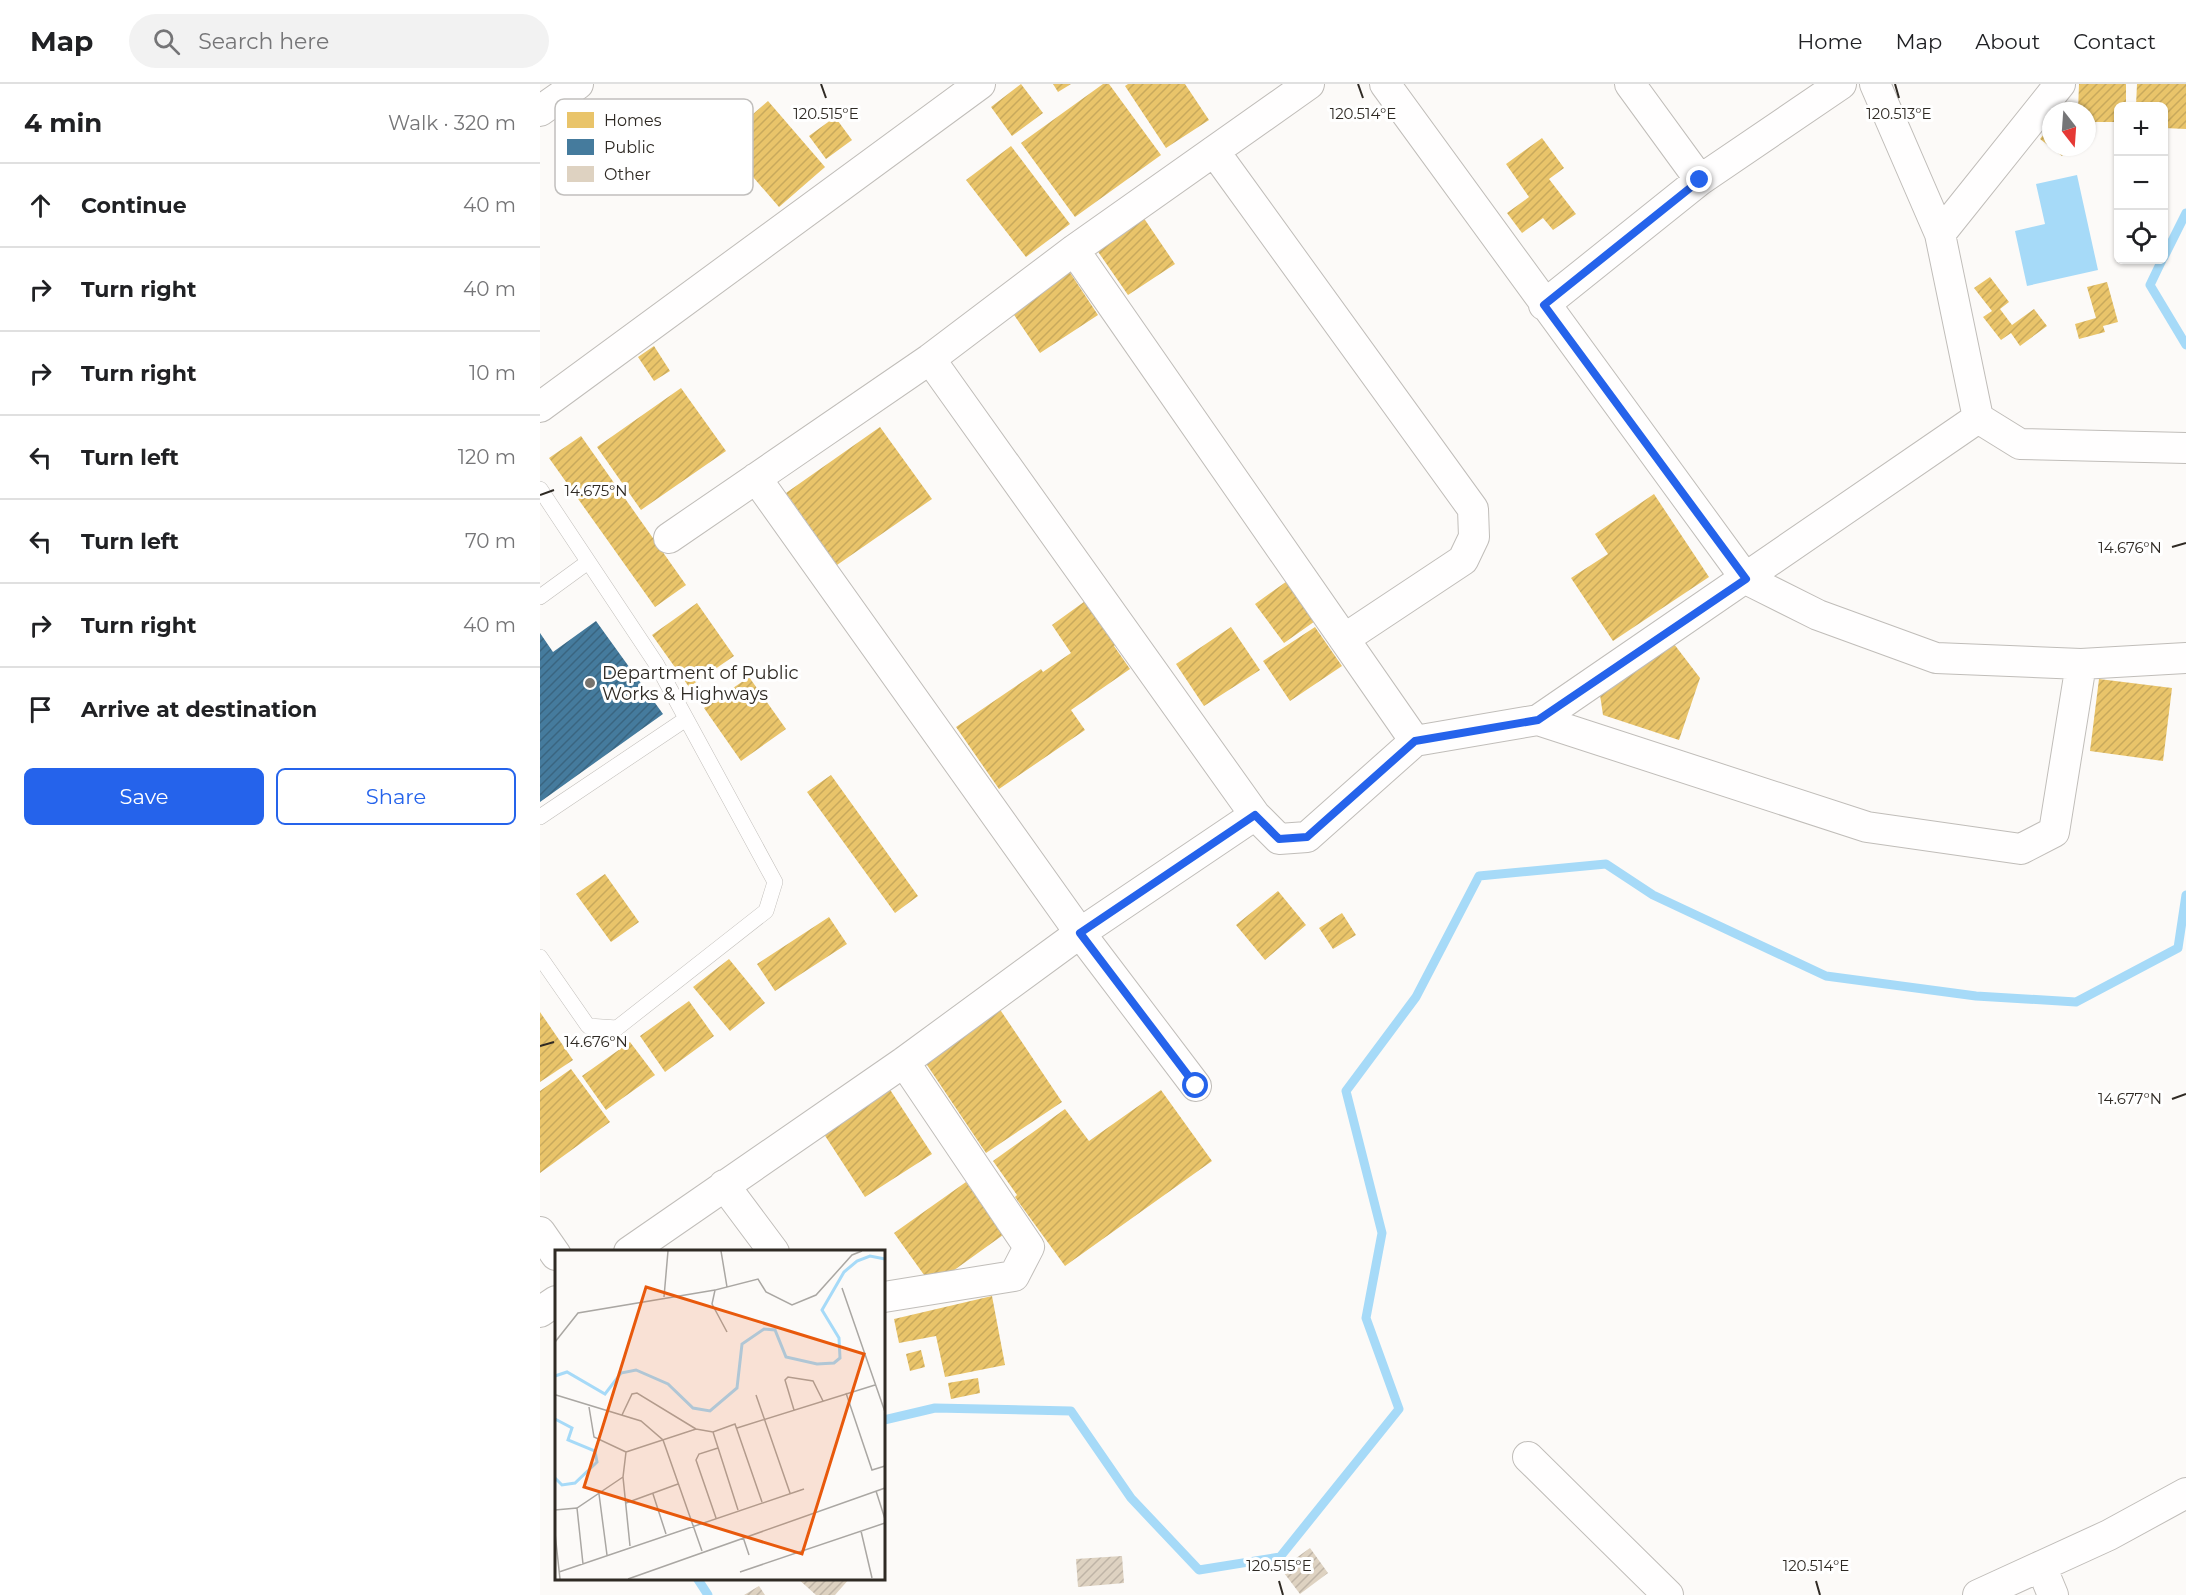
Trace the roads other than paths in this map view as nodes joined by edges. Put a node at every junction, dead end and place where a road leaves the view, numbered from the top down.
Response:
1 (578, 84) edge
2 (980, 84) edge
3 (1309, 84) edge
4 (1385, 84) edge
5 (1630, 84) edge
6 (1840, 84) edge
7 (1875, 84) edge
8 (2060, 84) edge
9 (557, 99) edge
10 (555, 100) edge
11 (540, 111) edge
12 (1214, 152) junction
13 (1700, 180) junction
14 (1940, 234) junction
15 (1074, 250) junction
16 (1544, 305) junction
17 (930, 359) junction
18 (540, 407) edge
19 (1978, 418) junction
20 (2186, 448) edge
21 (756, 478) junction
22 (540, 489) edge
23 (669, 538) dead end
24 (588, 562) junction
25 (1746, 579) junction
26 (540, 597) edge
27 (1344, 639) junction
28 (2186, 658) edge
29 (2081, 664) junction
30 (686, 719) junction
31 (1538, 720) junction
32 (1415, 741) junction
33 (1255, 815) junction
34 (540, 817) edge
35 (1080, 933) junction
36 (540, 957) edge
37 (904, 1062) junction
38 (1196, 1086) dead end
39 (724, 1185) junction
40 (540, 1232) edge
41 (630, 1250) edge
42 (773, 1250) edge
43 (555, 1254) edge
44 (885, 1297) edge
45 (555, 1302) edge
46 (540, 1312) edge
47 (1528, 1456) dead end
48 (2186, 1493) edge
49 (2041, 1566) junction
50 (1668, 1595) edge
51 (1978, 1595) edge
52 (2053, 1595) edge

1 - 9 street
2 - 18 street
3 - 12 street
4 - 16 street
5 - 13 street
6 - 13 street
7 - 14 street
8 - 14 street
10 - 11 street
12 - 15 street
12 - 27 street
13 - 16 street
14 - 19 street
15 - 17 street
15 - 27 street
16 - 25 street
17 - 21 street
17 - 33 street
19 - 20 street
19 - 25 street
21 - 23 street
21 - 35 street
22 - 24 lane
24 - 26 lane
24 - 30 lane
25 - 29 street
25 - 31 street
27 - 32 street
28 - 29 street
29 - 31 street
30 - 34 lane
30 - 36 lane
31 - 32 street
32 - 33 street
33 - 35 street
35 - 37 street
35 - 38 street
37 - 39 street
37 - 44 street
39 - 41 street
39 - 42 street
40 - 43 street
45 - 46 street
47 - 50 street
48 - 49 street
49 - 51 street
49 - 52 street

